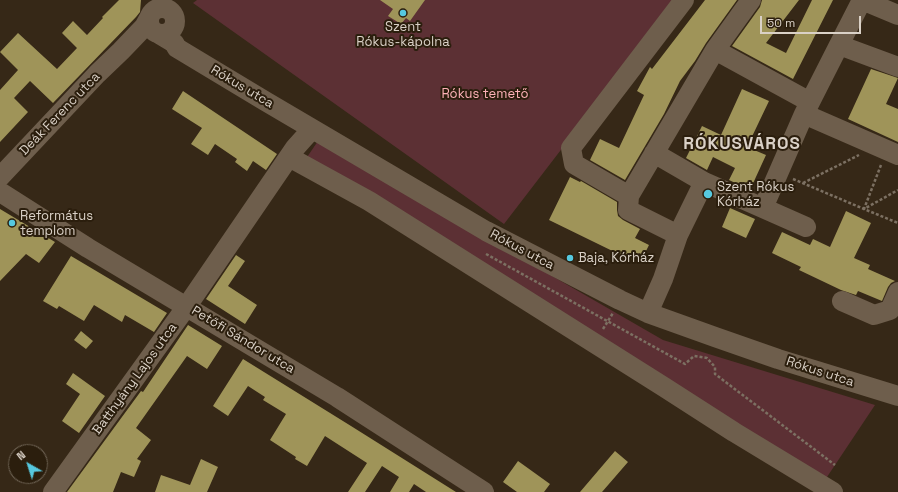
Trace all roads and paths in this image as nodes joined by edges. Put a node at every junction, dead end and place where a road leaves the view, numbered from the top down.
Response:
1 (684, 0) edge
2 (751, 0) edge
3 (862, 0) edge
4 (164, 15) edge
5 (898, 15) edge
6 (839, 45) junction
7 (715, 50) junction
8 (898, 67) edge
9 (807, 108) junction
10 (312, 129) junction
11 (887, 150) edge
12 (654, 153) junction
13 (289, 157) junction
14 (779, 173) junction
15 (0, 177) edge
16 (704, 182) junction
17 (802, 183) junction
18 (898, 190) edge
19 (0, 192) edge
20 (628, 196) junction
21 (763, 208) junction
22 (864, 208) junction
23 (898, 223) edge
24 (806, 228) dead end
25 (678, 235) junction
26 (898, 292) edge
27 (842, 301) dead end
28 (187, 306) junction
29 (616, 307) dead end
30 (648, 313) junction
31 (608, 321) junction
32 (594, 343) junction
33 (895, 392) edge
34 (835, 465) dead end
35 (53, 492) edge
36 (484, 492) edge
37 (833, 492) edge

1 - 20 street
2 - 7 street
3 - 5 street
3 - 6 street
4 - 10 street, Rókus utca
4 - 15 street, Deák Ferenc utca
6 - 8 street
6 - 9 street
7 - 9 street
7 - 12 street
9 - 11 street
9 - 14 street
10 - 13 street, Batthyány Lajos utca
10 - 30 street, Rókus utca
11 - 17 path
11 - 22 path
12 - 16 street
12 - 20 street
13 - 28 street, Batthyány Lajos utca
13 - 32 street
14 - 17 path
14 - 21 street
16 - 21 street
16 - 25 street
17 - 22 path
18 - 22 path
19 - 28 street, Petőfi Sándor utca
20 - 25 street
21 - 24 street
22 - 23 path
25 - 30 street
26 - 27 street
28 - 35 street, Batthyány Lajos utca
28 - 36 street, Petőfi Sándor utca
29 - 31 path
30 - 33 street, Rókus utca
31 - 32 path
31 - 34 path
32 - 37 street

